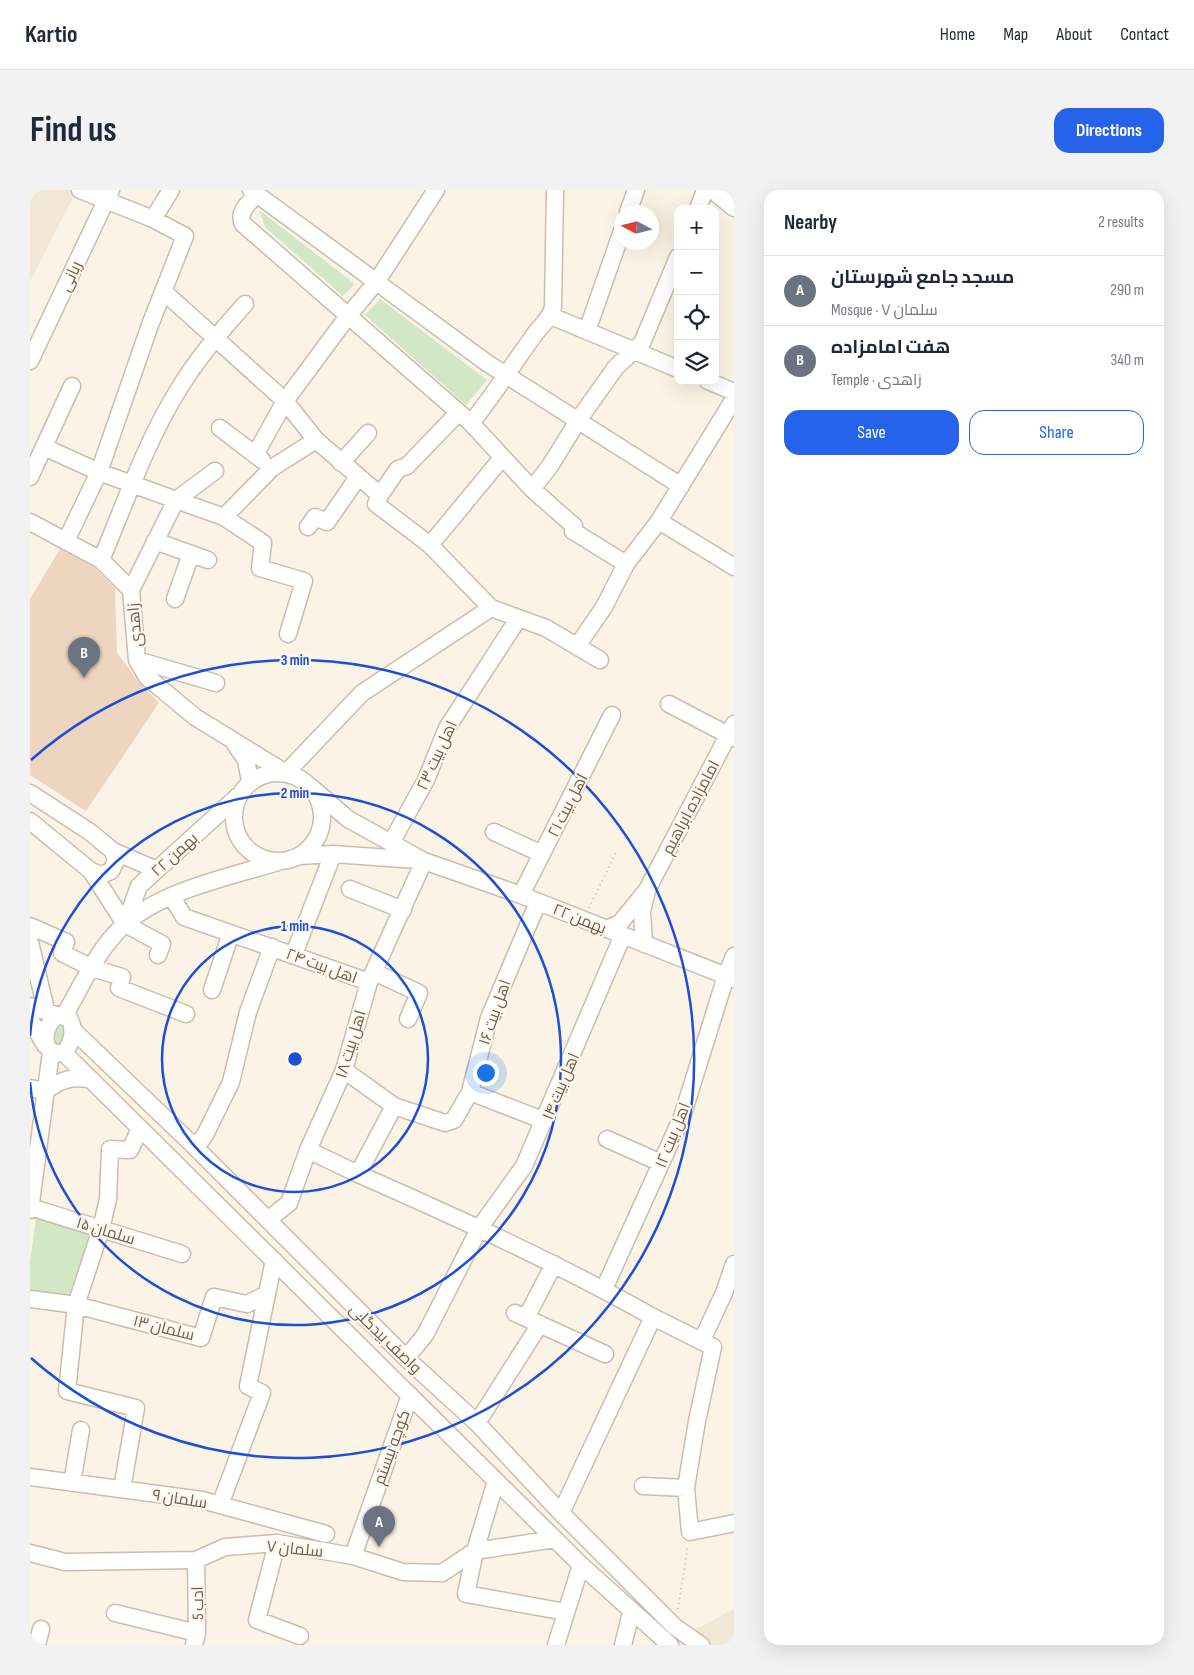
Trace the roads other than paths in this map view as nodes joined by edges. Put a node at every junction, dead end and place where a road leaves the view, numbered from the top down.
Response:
1 (80, 190) edge
2 (171, 190) edge
3 (436, 190) edge
4 (554, 190) edge
5 (636, 190) edge
6 (705, 190) edge
7 (712, 190) edge
8 (254, 192) edge
9 (108, 196) edge
10 (631, 205) edge
11 (699, 205) edge
12 (734, 208) edge
13 (152, 219) junction
14 (615, 250) edge
15 (674, 266) edge
16 (377, 281) junction
17 (163, 291) junction
18 (245, 304) dead end
19 (348, 316) junction
20 (551, 316) junction
21 (587, 331) junction
22 (214, 338) junction
23 (635, 351) junction
24 (30, 361) edge
25 (674, 367) edge
26 (508, 376) junction
27 (717, 385) edge
28 (72, 386) dead end
29 (734, 392) edge
30 (734, 399) edge
31 (285, 401) junction
32 (464, 418) junction
33 (579, 419) junction
34 (220, 428) dead end
35 (368, 433) dead end
36 (316, 440) junction
37 (44, 447) junction
38 (255, 455) junction
39 (502, 458) junction
40 (341, 463) junction
41 (272, 468) junction
42 (215, 471) dead end
43 (99, 472) junction
44 (30, 477) edge
45 (358, 477) junction
46 (133, 485) junction
47 (680, 486) junction
48 (532, 490) junction
49 (380, 495) junction
50 (176, 500) junction
51 (224, 517) junction
52 (659, 520) junction
53 (30, 522) edge
54 (308, 527) dead end
55 (66, 541) junction
56 (155, 541) junction
57 (430, 545) junction
58 (191, 554) junction
59 (101, 560) junction
60 (208, 560) dead end
61 (626, 564) junction
62 (734, 567) edge
63 (131, 590) junction
64 (175, 598) dead end
65 (492, 608) junction
66 (518, 619) junction
67 (288, 634) dead end
68 (578, 645) junction
69 (137, 660) junction
70 (600, 660) dead end
71 (216, 682) dead end
72 (669, 704) dead end
73 (612, 715) dead end
74 (732, 732) edge
75 (230, 738) junction
76 (286, 773) junction
77 (250, 782) junction
78 (312, 787) junction
79 (30, 793) edge
80 (238, 796) junction
81 (30, 821) edge
82 (494, 832) dead end
83 (391, 843) junction
84 (113, 851) junction
85 (333, 854) junction
86 (542, 854) junction
87 (299, 856) junction
88 (424, 861) junction
89 (280, 862) junction
90 (157, 870) junction
91 (91, 871) junction
92 (350, 889) dead end
93 (647, 890) junction
94 (521, 895) junction
95 (172, 898) junction
96 (538, 902) junction
97 (403, 910) junction
98 (125, 924) junction
99 (30, 926) edge
100 (607, 929) junction
101 (231, 933) junction
102 (623, 936) junction
103 (30, 942) edge
104 (644, 944) junction
105 (272, 946) junction
106 (294, 954) junction
107 (158, 956) dead end
108 (734, 956) edge
109 (92, 968) junction
110 (371, 977) junction
111 (730, 977) edge
112 (212, 990) dead end
113 (186, 1014) dead end
114 (54, 1015) edge
115 (30, 1019) edge
116 (408, 1019) dead end
117 (54, 1050) junction
118 (344, 1070) junction
119 (92, 1080) junction
120 (30, 1088) edge
121 (46, 1090) junction
122 (470, 1092) junction
123 (394, 1106) junction
124 (545, 1121) junction
125 (140, 1128) junction
126 (607, 1139) dead end
127 (196, 1148) junction
128 (308, 1150) junction
129 (661, 1163) junction
130 (358, 1174) junction
131 (32, 1178) edge
132 (30, 1209) edge
133 (268, 1220) junction
134 (480, 1227) junction
135 (101, 1229) junction
136 (182, 1254) dead end
137 (274, 1260) junction
138 (554, 1264) junction
139 (734, 1264) edge
140 (604, 1289) junction
141 (267, 1294) junction
142 (30, 1299) edge
143 (76, 1305) junction
144 (358, 1311) junction
145 (653, 1317) junction
146 (527, 1319) junction
147 (344, 1329) junction
148 (702, 1340) junction
149 (605, 1354) dead end
150 (406, 1358) junction
151 (410, 1395) junction
152 (476, 1423) junction
153 (81, 1430) dead end
154 (30, 1477) edge
155 (496, 1481) junction
156 (72, 1483) junction
157 (643, 1486) dead end
158 (686, 1488) junction
159 (122, 1489) junction
160 (220, 1505) junction
161 (561, 1512) junction
162 (734, 1523) edge
163 (326, 1534) dead end
164 (554, 1539) junction
165 (278, 1543) junction
166 (475, 1551) junction
167 (30, 1553) edge
168 (353, 1556) junction
169 (196, 1560) junction
170 (581, 1566) junction
171 (566, 1612) junction
172 (632, 1612) junction
173 (115, 1613) dead end
174 (679, 1635) edge
175 (300, 1636) dead end
176 (195, 1639) edge
177 (556, 1645) edge
178 (623, 1645) edge
179 (670, 1645) edge
180 (701, 1645) edge

1 - 9 street
2 - 13 street
3 - 16 street
4 - 20 street
5 - 10 street
6 - 11 street
7 - 12 street
8 - 16 street
8 - 19 street
9 - 13 street
9 - 24 street, ربانی
13 - 17 street
14 - 21 street
15 - 23 street
16 - 19 street
16 - 26 street
17 - 22 street
17 - 43 street
18 - 22 street
19 - 31 street
19 - 32 street
20 - 21 street
20 - 26 street
21 - 23 street
22 - 31 street
22 - 46 street
23 - 25 street
23 - 33 street
26 - 32 street
26 - 33 street
27 - 29 street
28 - 37 street
30 - 47 street
31 - 36 street
31 - 38 street
32 - 39 street
32 - 49 street
33 - 47 street
33 - 48 street
34 - 38 street
35 - 40 street
36 - 40 street
36 - 41 street
37 - 43 street
37 - 44 street
38 - 41 street
39 - 48 street
39 - 57 street
40 - 45 street
41 - 51 street
42 - 50 street
43 - 46 street
43 - 55 street
45 - 49 street
45 - 54 street
46 - 50 street
46 - 59 street
47 - 52 street
48 - 61 street
49 - 57 street
50 - 51 street
50 - 56 street
51 - 67 street
52 - 61 street
52 - 62 street
53 - 55 street, زاهدی
55 - 59 street, زاهدی
56 - 58 street
56 - 63 street
57 - 65 street
58 - 60 street
58 - 64 street
59 - 63 street, زاهدی
61 - 68 street
63 - 69 street, زاهدی
65 - 66 street
65 - 76 street
66 - 68 street
66 - 83 street, اهل بیت ۲۳
68 - 70 street
69 - 71 street
69 - 75 street, زاهدی
72 - 74 street
73 - 86 street, اهل بیت ۲۱
74 - 93 street, امامزاده ابراهیم
75 - 76 street, زاهدی
75 - 77 street, زاهدی
76 - 77 street
76 - 78 street
77 - 80 street
78 - 83 street, ۲۲ بهمن
78 - 87 street
79 - 84 street
80 - 89 street
80 - 90 street, ۲۲ بهمن
81 - 91 street
82 - 86 street
83 - 88 street, ۲۲ بهمن
84 - 90 street
84 - 91 street
85 - 87 street, ۲۲ بهمن
85 - 88 street, ۲۲ بهمن
85 - 106 street
86 - 94 street, اهل بیت ۲۱
87 - 89 street
88 - 94 street, ۲۲ بهمن
88 - 97 street, اهل بیت ۱۸
89 - 95 street, ۲۲ بهمن
90 - 98 street, ۲۲ بهمن
91 - 98 street
92 - 97 street
93 - 100 street, امامزاده ابراهیم
93 - 104 street, امامزاده ابراهیم
94 - 96 street, ۲۲ بهمن
95 - 98 street, ۲۲ بهمن
95 - 101 street, اهل بیت ۲۴
96 - 100 street, ۲۲ بهمن
96 - 122 street, اهل بیت ۱۶
97 - 110 street, اهل بیت ۱۸
98 - 107 street
98 - 109 street, ۲۲ بهمن
99 - 109 street
100 - 102 street, ۲۲ بهمن
101 - 105 street, اهل بیت ۲۴
101 - 112 street
102 - 104 street, ۲۲ بهمن
102 - 124 street, اهل بیت ۱۴
103 - 114 street
104 - 111 street, ۲۲ بهمن
105 - 106 street, اهل بیت ۲۴
105 - 127 street
106 - 110 street, اهل بیت ۲۴
108 - 111 street, اهل بیت ۱۲
109 - 113 street
109 - 114 street, ۲۲ بهمن
110 - 116 street, اهل بیت ۲۴
110 - 118 street, اهل بیت ۱۸
111 - 129 street, اهل بیت ۱۲
114 - 117 street
114 - 117 street
114 - 127 street, واصف بیدگلی
115 - 117 street, واصف بیدگلی
117 - 119 street, واصف بیدگلی
117 - 121 street
118 - 123 street, اهل بیت ۱۶
118 - 128 street, اهل بیت ۱۸
119 - 121 street
119 - 125 street, واصف بیدگلی
120 - 121 street
121 - 131 street
122 - 123 street, اهل بیت ۱۶
122 - 124 street
123 - 130 street
124 - 134 street, اهل بیت ۱۴
125 - 135 street
125 - 137 street, واصف بیدگلی
126 - 129 street
127 - 133 street, واصف بیدگلی
128 - 130 street
128 - 133 street, اهل بیت ۱۸
129 - 140 street, اهل بیت ۱۲
130 - 134 street
131 - 132 street
132 - 135 street, سلمان ۱۵
133 - 144 street, واصف بیدگلی
134 - 138 street
134 - 150 street, اهل بیت ۱۴
135 - 136 street, سلمان ۱۵
135 - 143 street
137 - 141 street
137 - 147 street, واصف بیدگلی
138 - 140 street
138 - 146 street
139 - 148 street
140 - 145 street
141 - 143 street, سلمان ۱۳
141 - 160 street
142 - 143 street, سلمان ۱۳
143 - 159 street
144 - 147 street
144 - 150 street, واصف بیدگلی
145 - 148 street
145 - 161 street
146 - 149 street
146 - 152 street
147 - 151 street, واصف بیدگلی
148 - 158 street
150 - 152 street, واصف بیدگلی
151 - 155 street, واصف بیدگلی
151 - 168 street, کوچه بیستم
152 - 161 street, واصف بیدگلی
153 - 156 street
154 - 156 street, سلمان ۹
155 - 164 street, واصف بیدگلی
155 - 166 street
156 - 159 street, سلمان ۹
157 - 158 street
158 - 162 street
159 - 160 street, سلمان ۹
160 - 163 street, سلمان ۹
161 - 174 street, واصف بیدگلی
164 - 166 street, سلمان ۷
164 - 170 street, واصف بیدگلی
165 - 168 street, سلمان ۷
165 - 169 street, سلمان ۷
165 - 175 street
166 - 168 street, سلمان ۷
166 - 171 street
167 - 169 street, سلمان ۷
169 - 176 street, ادب 5
170 - 171 street
170 - 172 street, واصف بیدگلی
171 - 177 street
172 - 178 street
172 - 179 street, واصف بیدگلی
173 - 176 street
174 - 180 street, واصف بیدگلی

